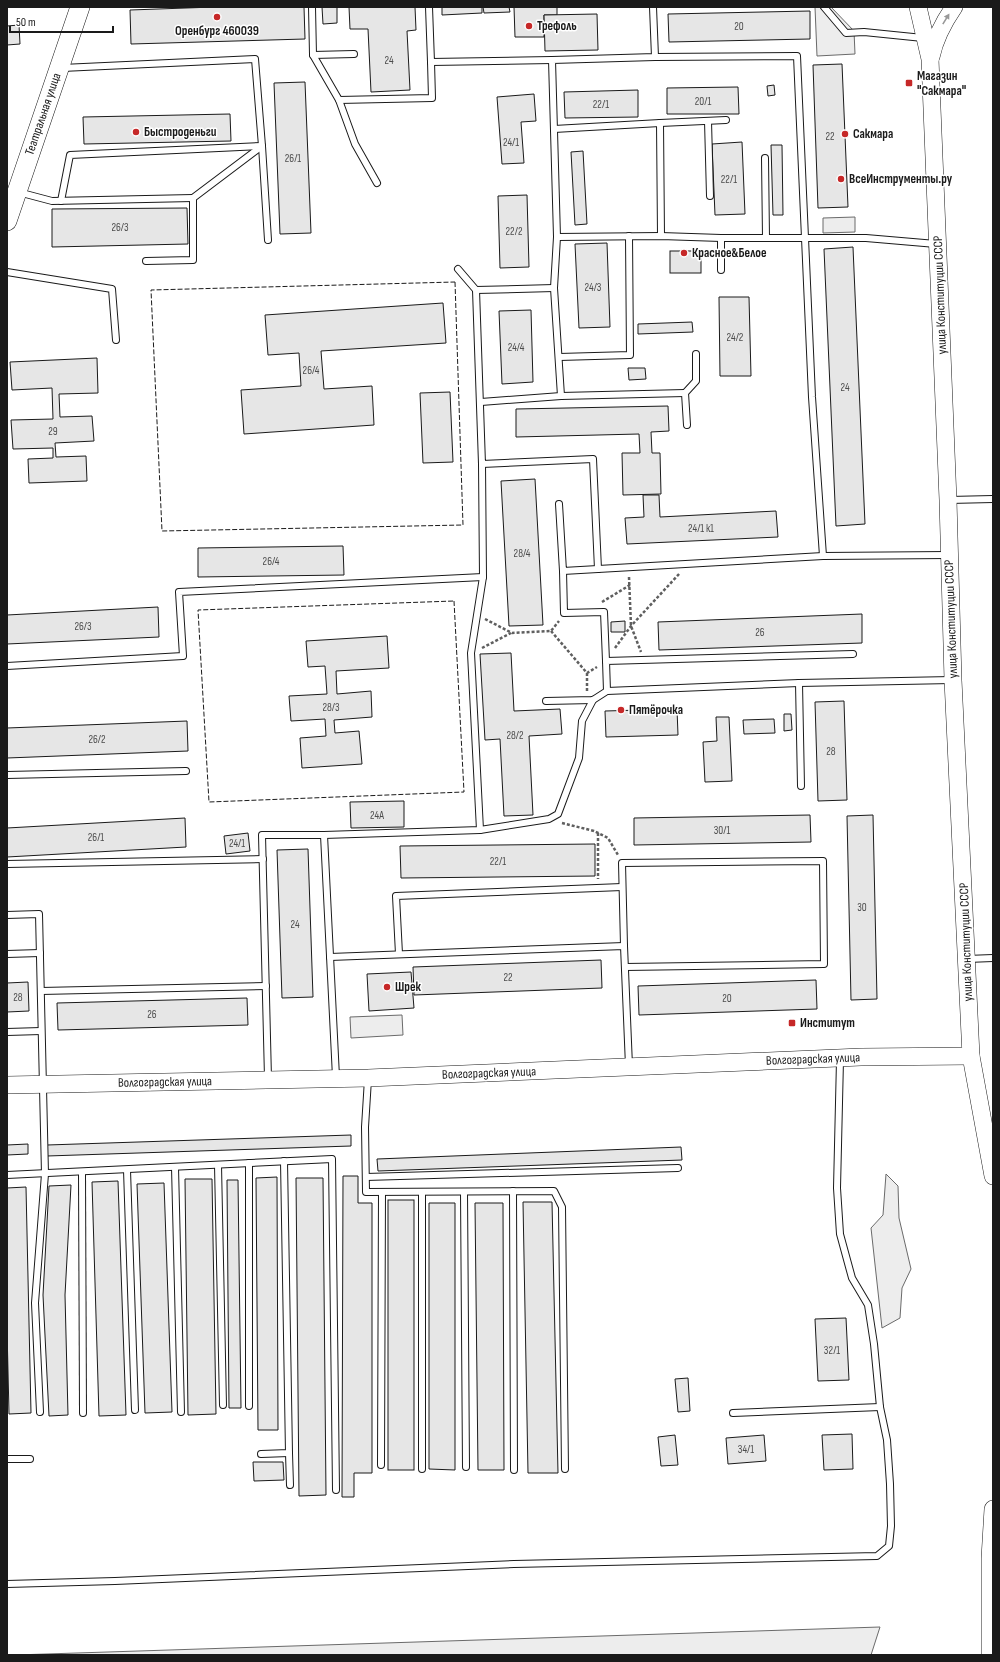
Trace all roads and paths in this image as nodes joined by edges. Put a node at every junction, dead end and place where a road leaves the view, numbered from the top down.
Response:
1 (80, 7) edge
2 (312, 7) edge
3 (429, 7) edge
4 (653, 7) edge
5 (824, 7) edge
6 (918, 7) edge
7 (954, 7) edge
8 (935, 40) junction
9 (354, 54) dead end
10 (313, 55) junction
11 (655, 57) junction
12 (930, 59) junction
13 (552, 60) junction
14 (431, 62) junction
15 (58, 68) junction
16 (339, 100) junction
17 (726, 120) dead end
18 (708, 121) junction
19 (660, 123) junction
20 (554, 129) junction
21 (262, 146) junction
22 (765, 158) dead end
23 (377, 183) dead end
24 (17, 192) junction
25 (710, 196) dead end
26 (193, 198) junction
27 (61, 201) junction
28 (7, 221) edge
29 (629, 236) junction
30 (661, 236) junction
31 (557, 237) junction
32 (721, 238) junction
33 (766, 238) junction
34 (806, 238) junction
35 (268, 240) dead end
36 (938, 244) junction
37 (146, 261) dead end
38 (458, 269) dead end
39 (721, 270) dead end
40 (7, 272) edge
41 (554, 288) junction
42 (476, 290) junction
43 (116, 340) dead end
44 (696, 354) dead end
45 (559, 357) junction
46 (685, 393) junction
47 (561, 396) junction
48 (480, 402) junction
49 (687, 425) dead end
50 (482, 464) junction
51 (993, 499) edge
52 (948, 500) junction
53 (559, 504) dead end
54 (950, 555) junction
55 (824, 556) junction
56 (688, 564) junction
57 (629, 568) junction
58 (598, 569) junction
59 (563, 571) junction
60 (483, 577) junction
61 (630, 585) junction
62 (564, 613) junction
63 (583, 613) junction
64 (477, 615) junction
65 (632, 626) junction
66 (551, 631) junction
67 (512, 633) junction
68 (472, 653) junction
69 (853, 654) dead end
70 (644, 660) junction
71 (606, 661) junction
72 (7, 666) edge
73 (587, 673) junction
74 (953, 680) junction
75 (799, 683) junction
76 (607, 691) junction
77 (589, 700) junction
78 (546, 701) dead end
79 (186, 772) dead end
80 (7, 775) edge
81 (801, 786) dead end
82 (549, 819) junction
83 (480, 830) junction
84 (598, 833) junction
85 (324, 835) junction
86 (263, 859) junction
87 (622, 863) junction
88 (7, 864) edge
89 (622, 887) junction
90 (598, 888) junction
91 (7, 915) edge
92 (624, 946) junction
93 (40, 953) junction
94 (7, 954) edge
95 (399, 954) junction
96 (330, 957) junction
97 (966, 958) junction
98 (993, 958) edge
99 (625, 967) junction
100 (266, 986) junction
101 (41, 990) junction
102 (42, 1031) junction
103 (7, 1032) edge
104 (971, 1056) junction
105 (840, 1058) junction
106 (629, 1067) junction
107 (368, 1078) junction
108 (336, 1079) junction
109 (268, 1080) junction
110 (43, 1084) junction
111 (7, 1085) edge
112 (284, 1162) junction
113 (249, 1163) junction
114 (218, 1165) junction
115 (175, 1167) junction
116 (678, 1168) dead end
117 (127, 1170) junction
118 (82, 1172) junction
119 (45, 1174) junction
120 (7, 1176) edge
121 (993, 1176) edge
122 (366, 1177) junction
123 (513, 1191) junction
124 (382, 1192) junction
125 (422, 1192) junction
126 (464, 1192) junction
127 (223, 1405) dead end
128 (249, 1406) dead end
129 (880, 1407) junction
130 (135, 1410) dead end
131 (40, 1412) dead end
132 (181, 1412) dead end
133 (83, 1413) dead end
134 (733, 1413) dead end
135 (289, 1453) junction
136 (262, 1454) dead end
137 (7, 1459) edge
138 (30, 1459) dead end
139 (381, 1465) dead end
140 (466, 1467) dead end
141 (422, 1469) dead end
142 (565, 1469) dead end
143 (514, 1470) dead end
144 (290, 1485) dead end
145 (336, 1490) dead end
146 (993, 1509) edge
147 (7, 1584) edge
148 (990, 1655) edge

1 - 15 main road, Театральная улица
2 - 10 lane
3 - 14 lane
4 - 11 lane
5 - 8 lane
6 - 12 street, улица Конституции СССР
8 -> 7 street, улица Конституции СССР
8 - 12 street, улица Конституции СССР
9 - 10 lane
10 - 16 lane
11 - 13 lane
11 - 34 lane
12 - 36 street, улица Конституции СССР
13 - 14 lane
13 - 20 lane
14 - 16 lane
15 - 21 lane
15 - 24 main road, Театральная улица
16 - 23 lane
17 - 18 lane
18 - 19 lane
18 - 25 lane
19 - 20 lane
19 - 30 lane
20 - 31 lane
21 - 26 lane
21 - 27 lane
21 - 35 lane
22 - 33 lane
24 - 27 lane
24 - 28 main road, Театральная улица
26 - 27 lane
26 - 37 lane
29 - 30 lane
29 - 31 lane
29 - 45 lane
30 - 32 lane
31 - 41 lane
32 - 33 lane
32 - 39 lane
33 - 34 lane
34 - 36 lane
34 - 55 lane
36 - 52 street, улица Конституции СССР
38 - 42 lane
40 - 43 lane
41 - 42 lane
41 - 45 lane
42 - 48 lane
44 - 46 lane
45 - 47 lane
46 - 47 lane
46 - 49 lane
47 - 48 lane
48 - 50 lane
50 - 58 lane
50 - 60 lane
51 - 52 lane
52 - 54 street, улица Конституции СССР
53 - 59 lane
54 - 55 lane
54 - 74 street, улица Конституции СССР
55 - 56 lane
56 - 57 lane
56 - 65 path
57 - 58 lane
57 - 61 path
58 - 59 lane
59 - 62 lane
60 - 64 lane
60 - 72 lane
61 - 63 path
61 - 65 path
62 - 63 lane
62 - 66 path
63 - 71 lane
64 - 67 path
64 - 68 lane
65 - 70 path
65 - 71 path
66 - 67 path
66 - 73 path
67 - 68 path
68 - 83 lane
69 - 70 lane
70 - 71 lane
71 - 73 path
71 - 76 lane
73 - 77 path
74 - 75 lane
74 - 97 street, улица Конституции СССР
75 - 76 lane
75 - 81 lane
76 - 77 lane
77 - 78 lane
77 - 82 lane
79 - 80 lane
82 - 83 lane
82 - 84 path
83 - 85 lane
84 - 87 path
84 - 90 path
85 - 86 lane
85 - 96 lane
86 - 88 lane
86 - 100 lane
87 - 89 lane
87 - 99 lane
89 - 90 lane
89 - 92 lane
90 - 95 lane
91 - 93 lane
92 - 95 lane
92 - 99 lane
93 - 94 lane
93 - 101 lane
95 - 96 lane
96 - 108 lane
97 - 98 lane
97 - 104 street, улица Конституции СССР
99 - 106 lane
100 - 101 lane
100 - 109 lane
101 - 102 lane
102 - 103 lane
102 - 110 lane
104 - 105 street, Волгоградская улица
104 - 121 street, улица Конституции СССР
105 - 106 street, Волгоградская улица
105 - 129 lane
106 - 107 street, Волгоградская улица
107 - 108 street, Волгоградская улица
107 - 122 lane
108 - 109 street, Волгоградская улица
109 - 110 street, Волгоградская улица
110 - 111 street, Волгоградская улица
110 - 119 lane
112 - 113 lane
112 - 135 lane
112 - 145 lane
113 - 114 lane
113 - 128 lane
114 - 115 lane
114 - 127 lane
115 - 117 lane
115 - 132 lane
116 - 122 lane
117 - 118 lane
117 - 130 lane
118 - 119 lane
118 - 133 lane
119 - 120 lane
119 - 131 lane
122 - 124 lane
123 - 126 lane
123 - 142 lane
123 - 143 lane
124 - 125 lane
124 - 139 lane
125 - 126 lane
125 - 141 lane
126 - 140 lane
129 - 134 lane
129 - 147 lane
135 - 136 lane
135 - 144 lane
137 - 138 lane
146 - 148 street

